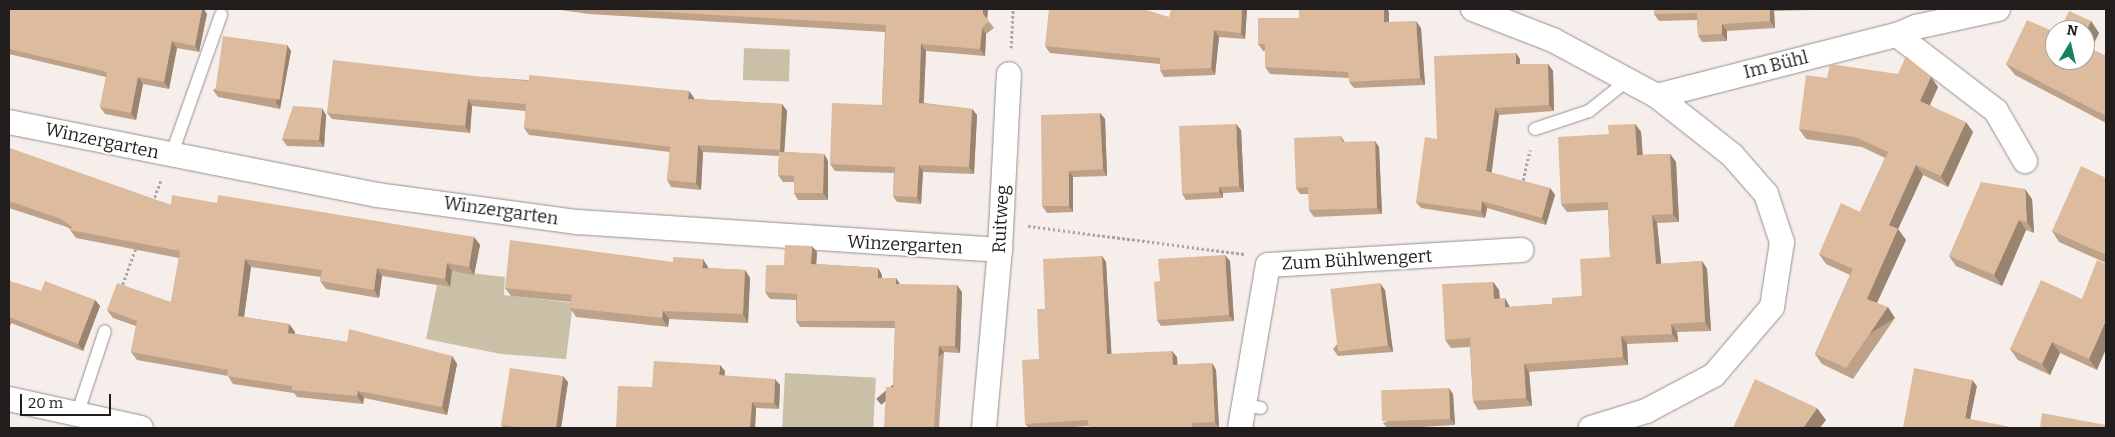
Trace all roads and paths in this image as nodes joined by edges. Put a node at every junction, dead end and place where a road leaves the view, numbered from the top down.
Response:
1 (1014, 9) edge
2 (1473, 9) edge
3 (1998, 9) edge
4 (221, 16) dead end
5 (1896, 36) junction
6 (1009, 74) joint
7 (1628, 80) junction
8 (1657, 96) junction
9 (9, 122) edge
10 (1535, 130) joint
11 (170, 156) junction
12 (2025, 161) dead end
13 (1520, 194) edge
14 (150, 211) edge
15 (139, 239) edge
16 (1000, 250) junction
17 (1522, 250) dead end
18 (1268, 265) junction
19 (105, 331) joint
20 (9, 399) edge
21 (78, 412) junction
22 (141, 428) edge
23 (984, 428) edge
24 (1240, 428) edge
25 (1591, 428) edge

1 - 6 path
2 - 7 street
3 - 5 street, Im Bühl
4 - 11 lane
5 - 8 street, Im Bühl
5 - 12 street
6 - 16 street, Ruitweg
7 - 8 street
7 - 10 lane
8 - 25 street
9 - 11 street, Winzergarten
10 - 13 path
11 - 14 path
11 - 16 street, Winzergarten
15 - 19 path
16 - 18 path
16 - 23 street, Ruitweg
17 - 18 street, Zum Bühlwengert
18 - 24 street, Zum Bühlwengert
19 - 21 lane
20 - 21 street
21 - 22 street

